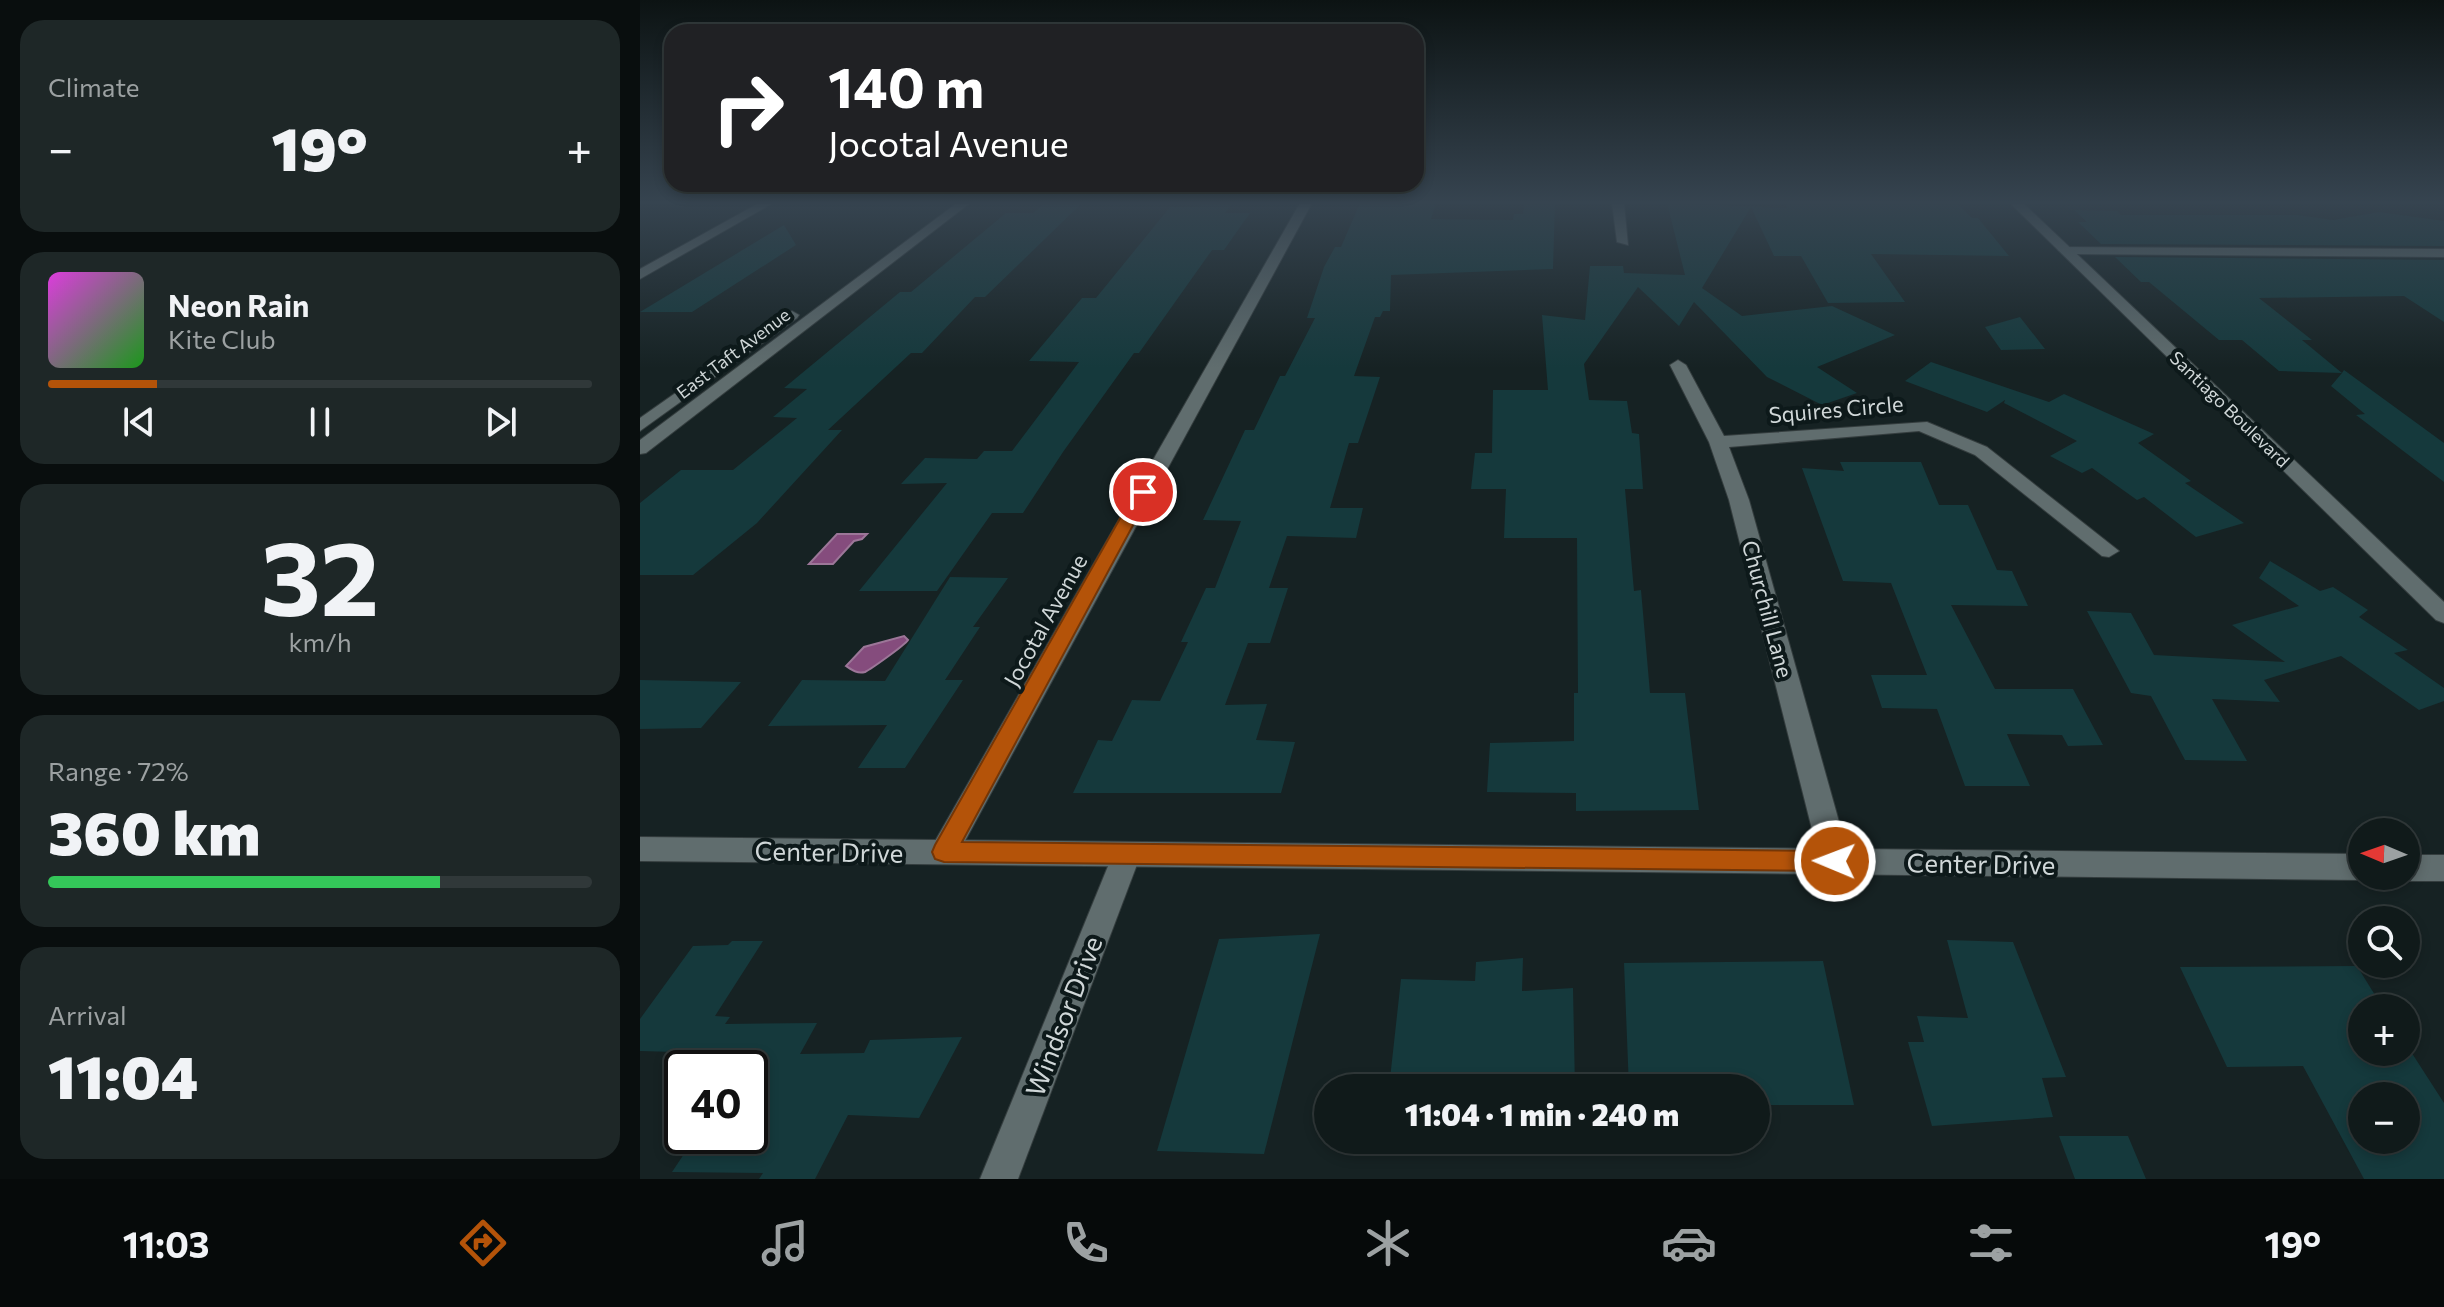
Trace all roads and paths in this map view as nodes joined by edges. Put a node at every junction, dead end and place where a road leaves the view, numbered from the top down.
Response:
1 (670, 258) edge
2 (870, 258) edge
3 (892, 258) edge
4 (1275, 258) edge
5 (2073, 258) edge
6 (640, 275) edge
7 (761, 338) junction
8 (787, 338) junction
9 (1678, 365) dead end
10 (640, 426) edge
11 (1718, 442) junction
12 (640, 449) edge
13 (2109, 551) dead end
14 (2444, 615) edge
15 (640, 849) edge
16 (944, 852) junction
17 (1127, 854) junction
18 (1835, 861) junction
19 (2348, 867) edge
20 (2420, 868) edge
21 (2444, 868) edge
22 (999, 1179) edge

1 - 6 street
2 - 7 street, East Taft Avenue
3 - 8 street, East Taft Avenue
4 - 16 street, Jocotal Avenue
5 - 14 street, Santiago Boulevard
7 - 8 street
7 - 10 street, East Taft Avenue
8 - 12 street, East Taft Avenue
9 - 11 street, Churchill Lane
11 - 13 street, Squires Circle
11 - 18 street, Churchill Lane
15 - 16 street, Center Drive
16 - 17 street, Center Drive
17 - 18 street, Center Drive
17 - 22 street, Windsor Drive
18 - 19 street, Center Drive
20 - 21 street

